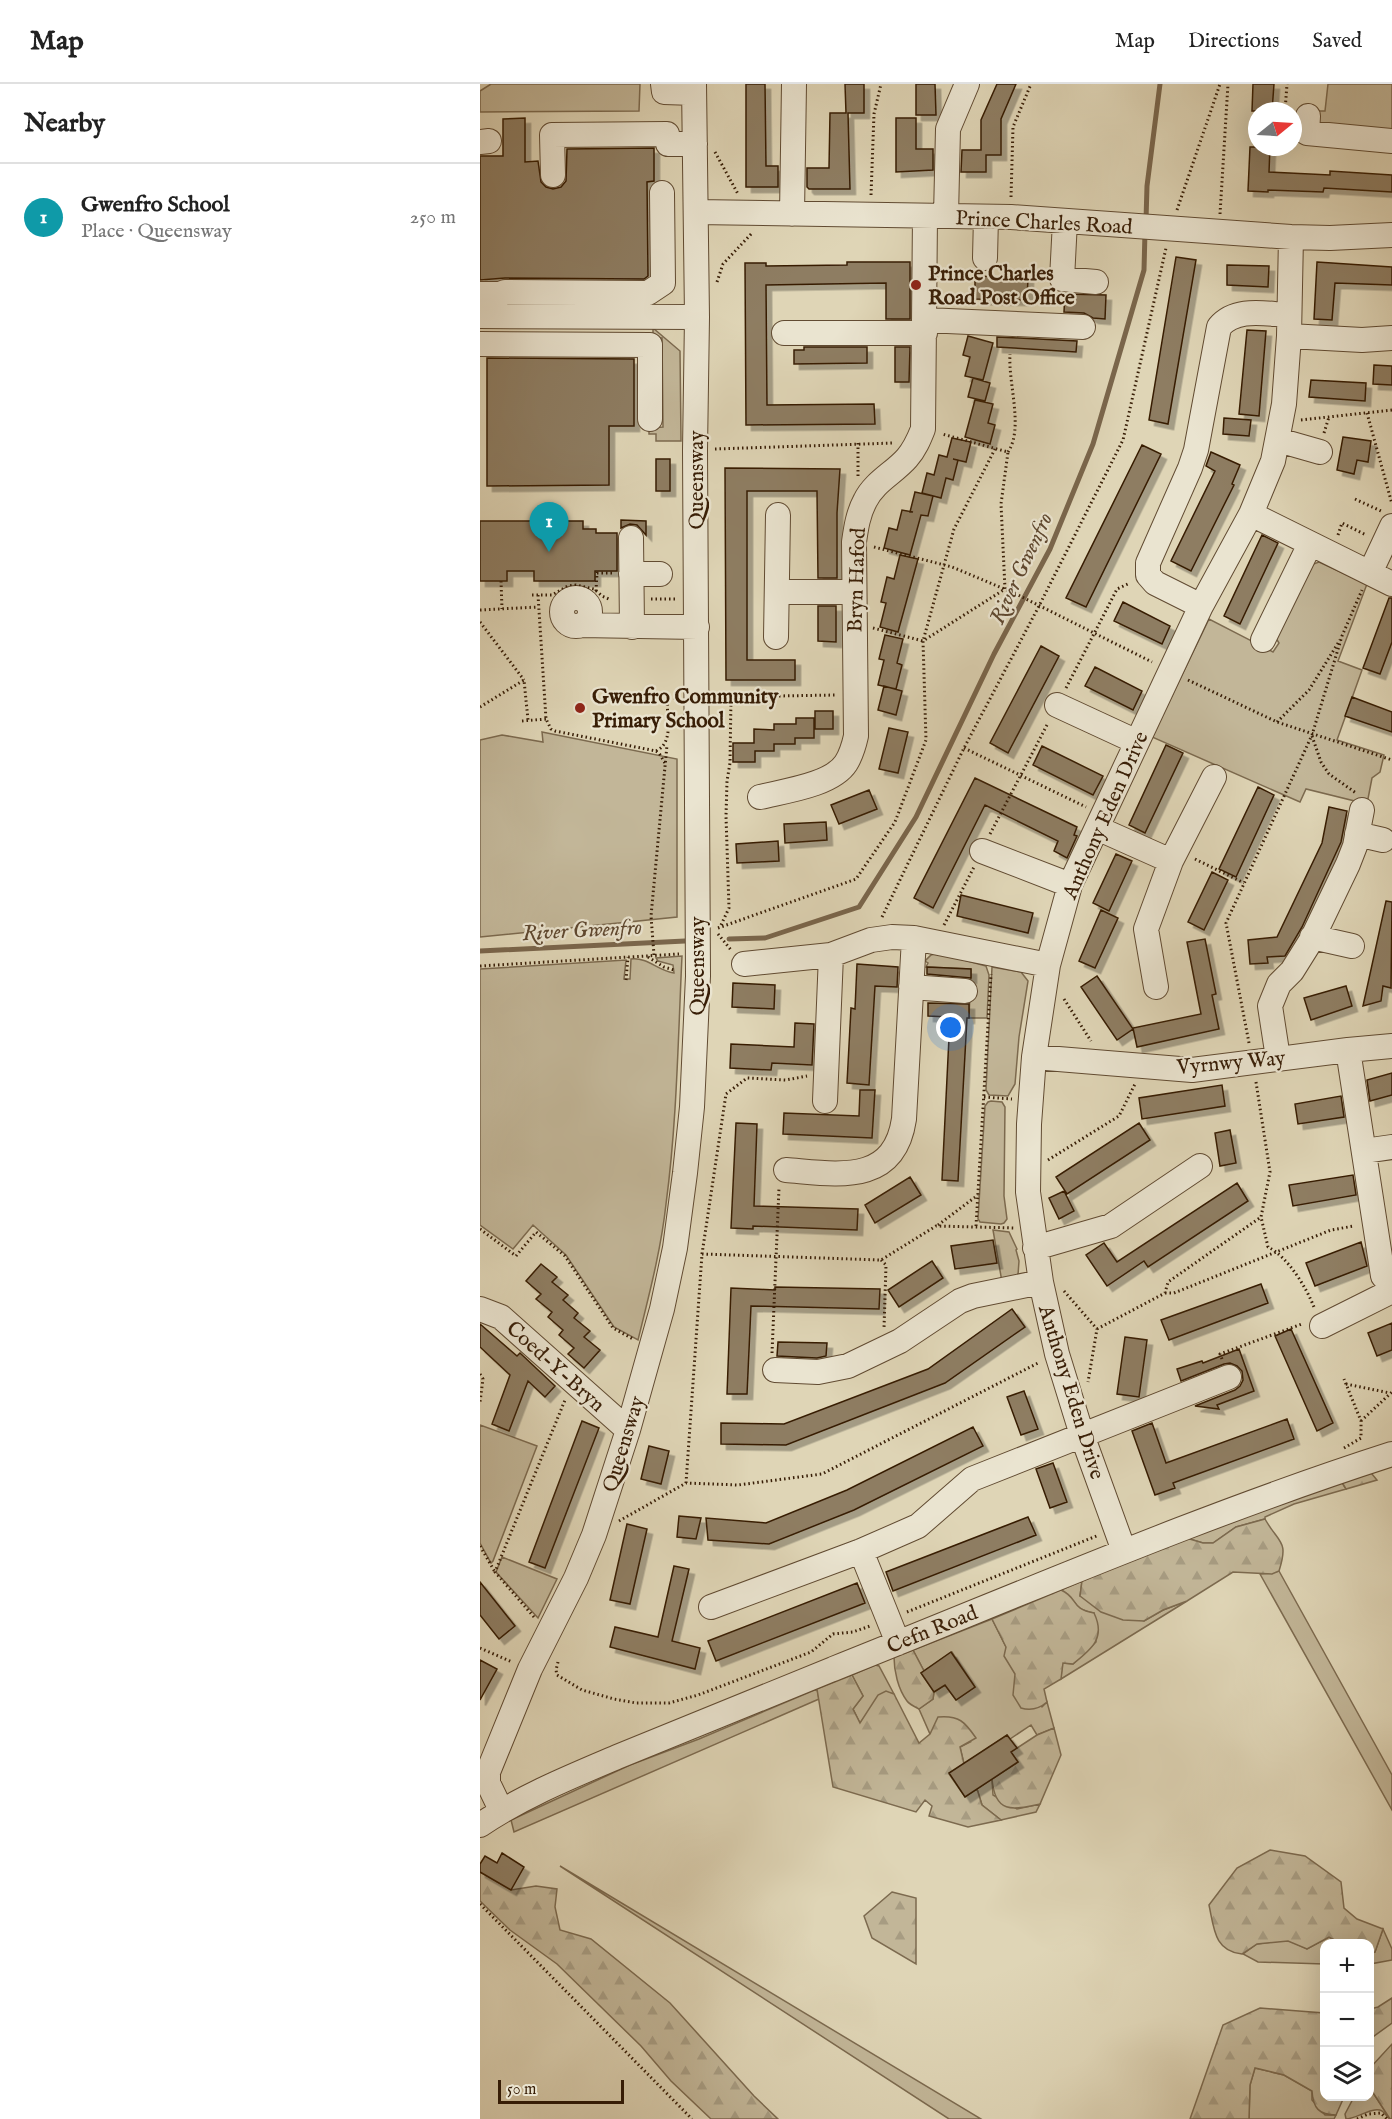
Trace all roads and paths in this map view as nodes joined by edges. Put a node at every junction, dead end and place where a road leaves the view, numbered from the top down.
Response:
1 (663, 84) edge
2 (794, 84) edge
3 (881, 84) edge
4 (967, 84) edge
5 (1031, 84) edge
6 (1220, 84) edge
7 (1228, 84) edge
8 (1287, 84) edge
9 (694, 88) edge
10 (1292, 102) edge
11 (1302, 124) edge
12 (1392, 141) edge
13 (703, 144) junction
14 (553, 175) dead end
15 (662, 194) dead end
16 (696, 212) junction
17 (781, 214) junction
18 (870, 214) junction
19 (935, 216) junction
20 (986, 217) junction
21 (1011, 217) junction
22 (1065, 221) junction
23 (1154, 228) junction
24 (1219, 232) junction
25 (1392, 235) edge
26 (1291, 237) junction
27 (985, 258) dead end
28 (1096, 282) dead end
29 (715, 287) dead end
30 (480, 294) edge
31 (480, 316) edge
32 (697, 317) junction
33 (925, 326) junction
34 (1289, 326) junction
35 (1083, 327) dead end
36 (784, 333) dead end
37 (1392, 338) edge
38 (480, 344) edge
39 (1010, 354) dead end
40 (1392, 410) edge
41 (1366, 413) junction
42 (650, 419) dead end
43 (1280, 431) junction
44 (920, 436) junction
45 (995, 449) junction
46 (695, 450) junction
47 (1008, 452) junction
48 (1320, 452) dead end
49 (1355, 499) dead end
50 (1392, 504) edge
51 (1251, 514) junction
52 (778, 515) dead end
53 (1387, 519) edge
54 (631, 537) dead end
55 (854, 542) junction
56 (1310, 544) junction
57 (945, 565) junction
58 (1370, 573) junction
59 (632, 574) junction
60 (660, 574) dead end
61 (1148, 575) junction
62 (501, 581) dead end
63 (1392, 584) edge
64 (1005, 589) junction
65 (854, 591) junction
66 (777, 592) junction
67 (538, 595) dead end
68 (1029, 600) dead end
69 (1201, 606) junction
70 (539, 607) junction
71 (502, 609) junction
72 (480, 610) edge
73 (591, 620) dead end
74 (480, 622) edge
75 (854, 623) junction
76 (632, 627) junction
77 (697, 627) junction
78 (1342, 636) junction
79 (776, 637) dead end
80 (1263, 640) dead end
81 (923, 641) junction
82 (524, 680) junction
83 (856, 694) junction
84 (698, 697) junction
85 (731, 697) junction
86 (1057, 705) junction
87 (480, 707) edge
88 (546, 719) junction
89 (528, 720) junction
90 (522, 721) dead end
91 (1277, 722) dead end
92 (1312, 735) junction
93 (668, 740) junction
94 (1137, 742) junction
95 (964, 748) junction
96 (656, 751) junction
97 (1392, 760) edge
98 (665, 763) junction
99 (1020, 775) junction
100 (1214, 777) dead end
101 (760, 797) dead end
102 (1362, 810) joint
103 (1099, 821) junction
104 (1357, 834) junction
105 (1383, 840) dead end
106 (982, 851) junction
107 (1174, 856) junction
108 (1244, 883) junction
109 (1070, 885) junction
110 (720, 927) junction
111 (1312, 938) junction
112 (871, 940) junction
113 (925, 940) junction
114 (1352, 946) dead end
115 (698, 952) junction
116 (992, 953) junction
117 (653, 954) junction
118 (831, 955) junction
119 (647, 956) junction
120 (628, 957) junction
121 (744, 964) joint
122 (480, 966) edge
123 (1047, 969) junction
124 (674, 970) dead end
125 (627, 980) dead end
126 (911, 987) junction
127 (1156, 987) dead end
128 (965, 991) dead end
129 (1392, 1046) edge
130 (1348, 1050) junction
131 (1034, 1057) junction
132 (1278, 1058) junction
133 (1253, 1062) junction
134 (1105, 1063) junction
135 (1144, 1066) junction
136 (825, 1073) junction
137 (984, 1097) junction
138 (825, 1101) dead end
139 (1031, 1101) junction
140 (1392, 1147) edge
141 (1364, 1151) junction
142 (1200, 1166) dead end
143 (786, 1170) joint
144 (1028, 1173) junction
145 (978, 1194) junction
146 (1261, 1217) junction
147 (1376, 1223) junction
148 (936, 1226) junction
149 (976, 1226) junction
150 (480, 1229) edge
151 (1034, 1238) junction
152 (1277, 1252) junction
153 (702, 1254) junction
154 (775, 1257) junction
155 (881, 1260) junction
156 (1041, 1282) junction
157 (1392, 1286) edge
158 (1392, 1291) edge
159 (1165, 1293) junction
160 (480, 1309) edge
161 (1321, 1323) junction
162 (1098, 1329) junction
163 (652, 1349) junction
164 (883, 1349) junction
165 (1057, 1354) junction
166 (775, 1370) joint
167 (480, 1374) edge
168 (1229, 1377) joint
169 (1344, 1378) dead end
170 (573, 1382) junction
171 (1088, 1382) dead end
172 (1346, 1384) junction
173 (1391, 1392) edge
174 (480, 1402) edge
175 (1361, 1421) junction
176 (628, 1430) junction
177 (1082, 1434) junction
178 (1341, 1449) dead end
179 (1392, 1454) edge
180 (686, 1483) junction
181 (594, 1535) junction
182 (1120, 1540) junction
183 (480, 1546) edge
184 (861, 1551) junction
185 (495, 1572) junction
186 (711, 1607) dead end
187 (889, 1619) junction
188 (555, 1642) junction
189 (898, 1643) junction
190 (480, 1648) edge
191 (530, 1669) junction
192 (501, 1810) junction
193 (480, 1825) edge
194 (480, 1904) edge
195 (692, 2119) edge
196 (1357, 2119) edge
197 (1387, 2119) edge

1 - 9 street
2 - 17 street
3 - 18 path
4 - 19 street
5 - 21 path
6 - 23 path
7 - 24 path
8 - 10 path
9 - 13 street, Queensway
11 - 12 street
13 - 14 street
13 - 16 street, Queensway
13 - 17 path
15 - 30 street
16 - 17 street, Prince Charles Road
16 - 32 street, Queensway
17 - 18 street, Prince Charles Road
17 - 29 path
18 - 19 street, Prince Charles Road
19 - 20 street, Prince Charles Road
19 - 33 street
20 - 21 street, Prince Charles Road
20 - 27 street
21 - 22 street, Prince Charles Road
22 - 23 street, Prince Charles Road
22 - 28 street
23 - 24 street, Prince Charles Road
23 - 95 path
24 - 26 street, Prince Charles Road
25 - 26 street, Prince Charles Road
26 - 34 street, Anthony Eden Drive
31 - 32 street
32 - 46 street, Queensway
33 - 35 street
33 - 36 street
33 - 44 street
34 - 37 street
34 - 43 street, Anthony Eden Drive
34 - 61 street
38 - 42 street
39 - 47 path
40 - 41 path
41 - 43 path
41 - 50 path
43 - 48 street
43 - 51 street, Anthony Eden Drive
44 - 45 path
44 - 46 path
44 - 55 street, Bryn Hafod
45 - 47 path
45 - 57 path
46 - 77 street, Queensway
47 - 64 path
49 - 53 path
51 - 56 street
51 - 69 street, Anthony Eden Drive
52 - 66 street
53 - 58 street
54 - 59 street
55 - 57 path
55 - 65 street, Bryn Hafod
56 - 58 street
56 - 80 street
57 - 64 path
57 - 81 path
58 - 63 street
58 - 78 path
59 - 60 street
59 - 76 street
61 - 69 street
61 - 86 path
62 - 71 path
64 - 68 path
64 - 81 path
65 - 66 street
65 - 75 street, Bryn Hafod
66 - 79 street
67 - 70 path
69 - 94 street, Anthony Eden Drive
70 - 71 path
70 - 88 path
71 - 72 path
73 - 76 street
74 - 82 path
75 - 81 path
75 - 83 street, Bryn Hafod
76 - 77 street
77 - 84 street, Queensway
78 - 91 path
78 - 92 path
81 - 110 path
82 - 87 path
82 - 89 path
83 - 85 path
83 - 101 street, Bryn Hafod
84 - 85 path
84 - 93 path
84 - 115 street, Queensway
85 - 110 path
86 - 94 street
86 - 99 path
88 - 89 path
88 - 96 path
89 - 90 path
92 - 97 path
92 - 102 path
92 - 108 path
93 - 96 path
93 - 98 path
94 - 103 street, Anthony Eden Drive
95 - 99 path
95 - 112 path
96 - 98 path
98 - 117 path
99 - 103 path
99 - 106 path
100 - 107 street
102 - 104 street
103 - 107 street
103 - 109 street, Anthony Eden Drive
104 - 105 street
104 - 111 street
106 - 109 street
106 - 113 path
107 - 108 path
107 - 127 street
108 - 133 path
109 - 123 street, Anthony Eden Drive
110 - 121 path
111 - 114 street
111 - 132 street
112 - 113 street
112 - 118 street
113 - 116 street
113 - 126 street
115 - 117 path
115 - 163 street, Queensway
116 - 123 street
116 - 137 path
117 - 119 path
118 - 121 street
118 - 136 street
119 - 120 path
119 - 124 path
120 - 122 path
120 - 125 path
123 - 131 street, Anthony Eden Drive
123 - 134 path
126 - 128 street
126 - 143 street
129 - 130 street, Vyrnwy Way
130 - 132 street, Vyrnwy Way
130 - 141 street
131 - 134 street, Vyrnwy Way
131 - 139 street, Anthony Eden Drive
132 - 133 street, Vyrnwy Way
133 - 135 street, Vyrnwy Way
133 - 146 path
134 - 135 street, Vyrnwy Way
135 - 144 path
136 - 138 street
136 - 153 path
137 - 139 path
137 - 145 path
139 - 144 street, Anthony Eden Drive
140 - 141 street
141 - 147 street
142 - 151 street
143 - 154 path
144 - 151 street, Anthony Eden Drive
145 - 148 path
145 - 149 path
146 - 152 path
146 - 159 path
147 - 152 path
147 - 157 street
148 - 149 path
148 - 155 path
149 - 151 path
150 - 163 path
151 - 156 street, Anthony Eden Drive
152 - 159 path
152 - 161 path
153 - 154 path
153 - 180 path
154 - 155 path
154 - 166 path
155 - 164 path
156 - 162 path
156 - 164 street
156 - 165 street, Anthony Eden Drive
158 - 161 street
159 - 162 path
160 - 170 street, Coed-Y-Bryn
161 - 168 path
162 - 171 path
163 - 176 street, Queensway
164 - 166 street
165 - 177 street, Anthony Eden Drive
165 - 180 path
167 - 174 path
168 - 177 street
169 - 172 path
170 - 176 street, Coed-Y-Bryn
170 - 185 path
172 - 173 path
172 - 175 path
173 - 175 path
175 - 178 path
176 - 181 street, Queensway
177 - 182 street, Anthony Eden Drive
177 - 184 street
179 - 182 street, Cefn Road
180 - 181 path
181 - 188 street, Queensway
182 - 187 path
182 - 189 street, Cefn Road
183 - 185 path
184 - 186 street
184 - 187 street
185 - 188 path
187 - 188 path
187 - 189 street
188 - 191 street, Queensway
189 - 192 street, Cefn Road
190 - 191 path
191 - 192 street, Queensway
192 - 193 street, Cefn Road
194 - 195 path
196 - 197 path

